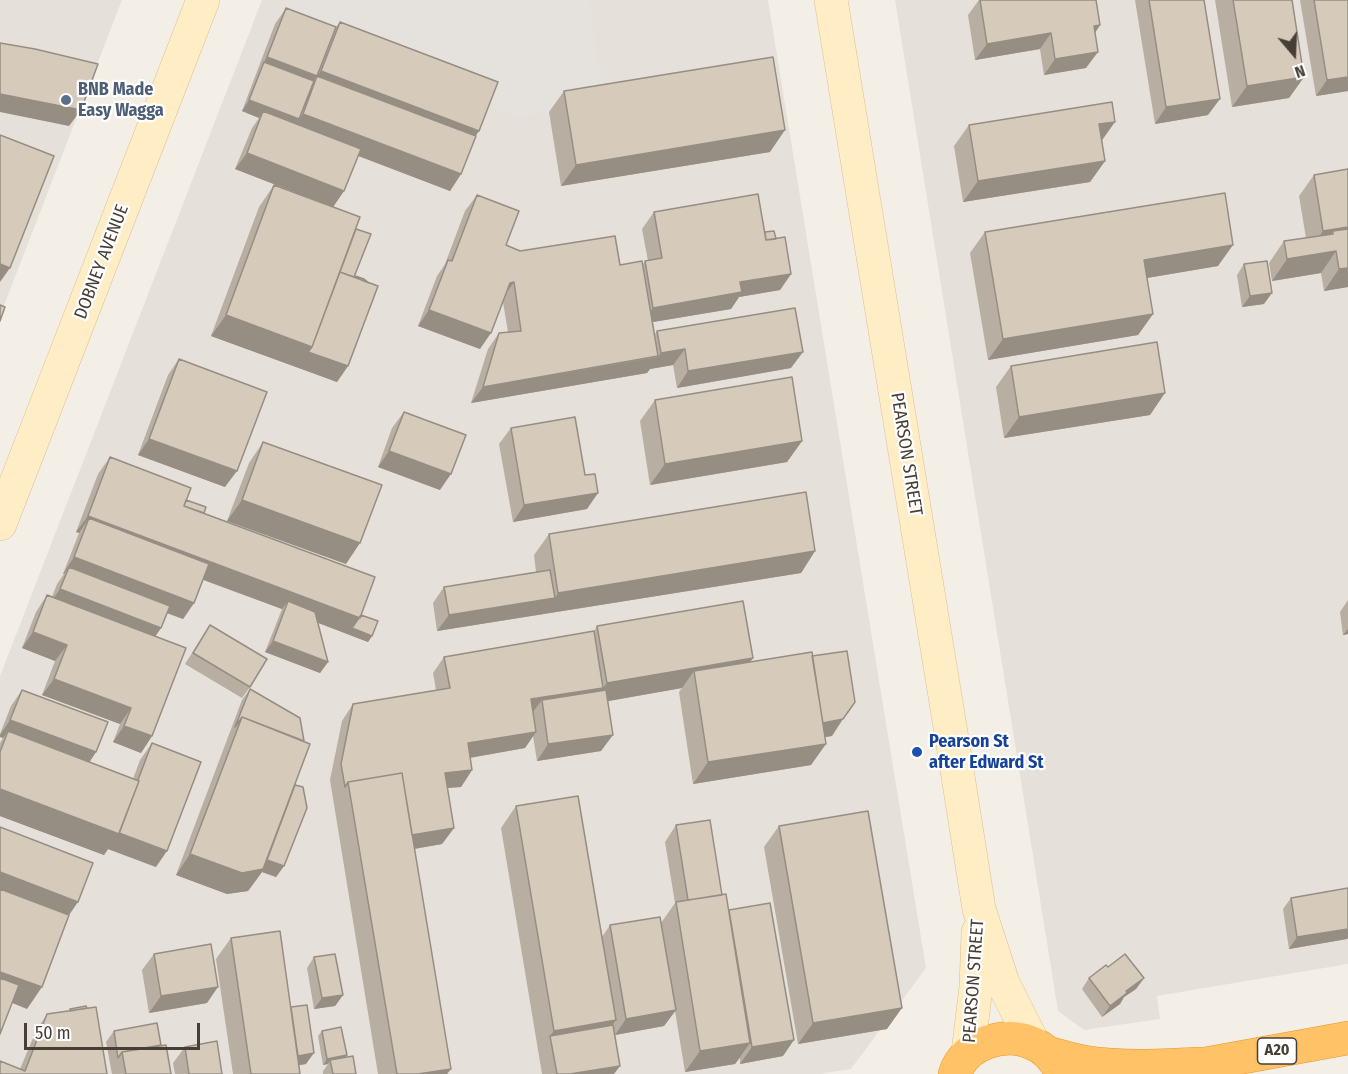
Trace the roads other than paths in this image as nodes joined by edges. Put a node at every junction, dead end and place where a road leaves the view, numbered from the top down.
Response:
1 (203, 0) edge
2 (831, 0) edge
3 (0, 524) edge
4 (979, 909) junction
5 (1348, 1038) edge
6 (1048, 1057) edge
7 (956, 1067) edge
8 (1191, 1069) edge

1 - 3 main road, DOBNEY AVENUE
2 - 4 main road, PEARSON STREET
4 - 6 main road, PEARSON STREET
4 - 7 main road, PEARSON STREET
5 - 8 highway, A20
6 - 7 highway, A20
6 - 8 highway, A20

